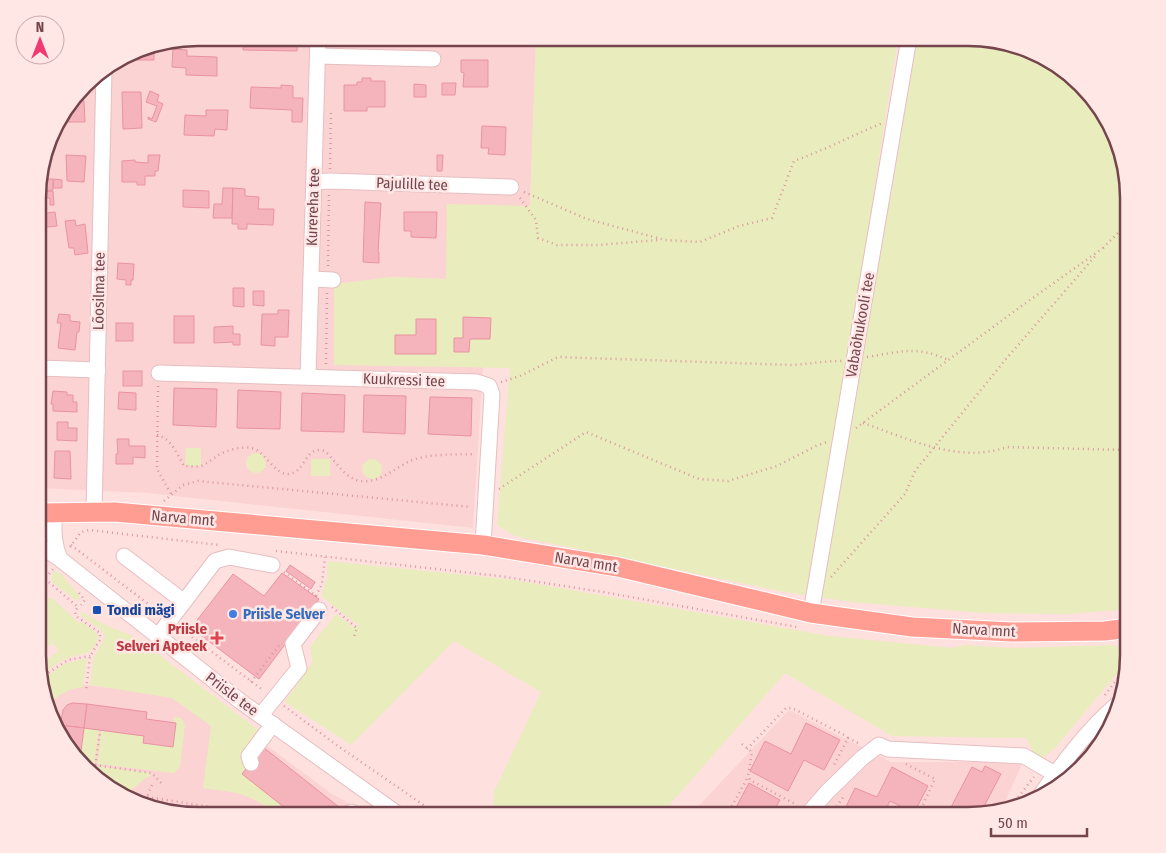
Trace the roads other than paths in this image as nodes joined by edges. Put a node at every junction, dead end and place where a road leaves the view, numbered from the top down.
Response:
1 (318, 46) edge
2 (907, 47) edge
3 (318, 56) junction
4 (433, 59) dead end
5 (104, 80) edge
6 (314, 182) junction
7 (511, 187) road end
8 (311, 279) junction
9 (330, 280) road end
10 (46, 368) edge
11 (98, 370) junction
12 (308, 377) junction
13 (159, 378) road end
14 (94, 512) junction
15 (47, 515) edge
16 (47, 523) edge
17 (483, 545) junction
18 (47, 549) edge
19 (124, 556) dead end
20 (61, 558) junction
21 (271, 558) road end
22 (183, 601) junction
23 (319, 610) dead end
24 (811, 612) junction
25 (1119, 629) edge
26 (1105, 630) junction
27 (1119, 634) edge
28 (158, 636) junction
29 (1110, 707) edge
30 (1109, 711) edge
31 (1106, 713) junction
32 (267, 720) junction
33 (251, 762) dead end
34 (1055, 774) junction
35 (1049, 782) edge
36 (387, 806) edge
37 (815, 807) edge

1 - 3 street, Kurereha tee
2 - 24 street, Vabaõhukooli tee
3 - 4 street
3 - 6 street, Kurereha tee
5 - 11 street, Lõosilma tee
6 - 7 street, Pajulille tee
6 - 8 street, Kurereha tee
8 - 9 street
8 - 12 street, Kurereha tee
10 - 11 street
11 - 14 street, Lõosilma tee
12 - 13 street, Kuukressi tee
12 - 17 street, Kuukressi tee
14 - 15 main road, Narva mnt
14 - 17 main road, Narva mnt
16 - 20 street
17 - 24 main road, Narva mnt
18 - 20 street, Priisle tee
19 - 22 street
20 - 28 street, Priisle tee
21 - 22 street
22 - 28 street
23 - 32 street
24 - 26 main road, Narva mnt
25 - 26 main road, Narva mnt
26 - 27 street
28 - 32 street, Priisle tee
29 - 31 street
30 - 31 street
31 - 34 street
32 - 33 street
32 - 36 street, Priisle tee
34 - 35 street
34 - 37 street

